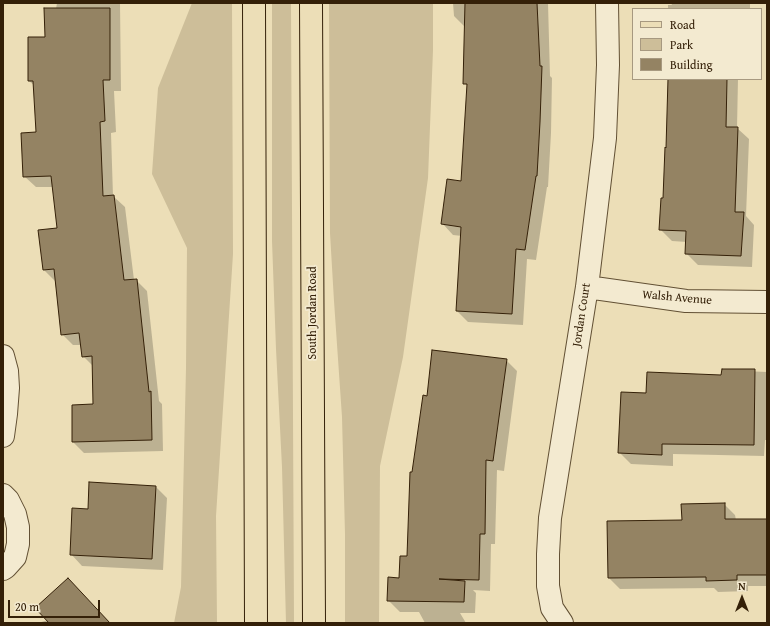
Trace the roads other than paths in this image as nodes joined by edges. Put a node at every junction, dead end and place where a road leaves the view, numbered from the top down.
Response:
1 (254, 3) edge
2 (311, 3) edge
3 (607, 3) edge
4 (587, 287) junction
5 (767, 302) edge
6 (3, 356) edge
7 (3, 436) edge
8 (3, 495) edge
9 (3, 569) edge
10 (256, 623) edge
11 (314, 623) edge
12 (562, 623) edge

1 - 10 main road
2 - 11 main road, South Jordan Road
3 - 4 street, Jordan Court
4 - 5 street, Walsh Avenue
4 - 12 street, Jordan Court
6 - 7 street
8 - 9 street

